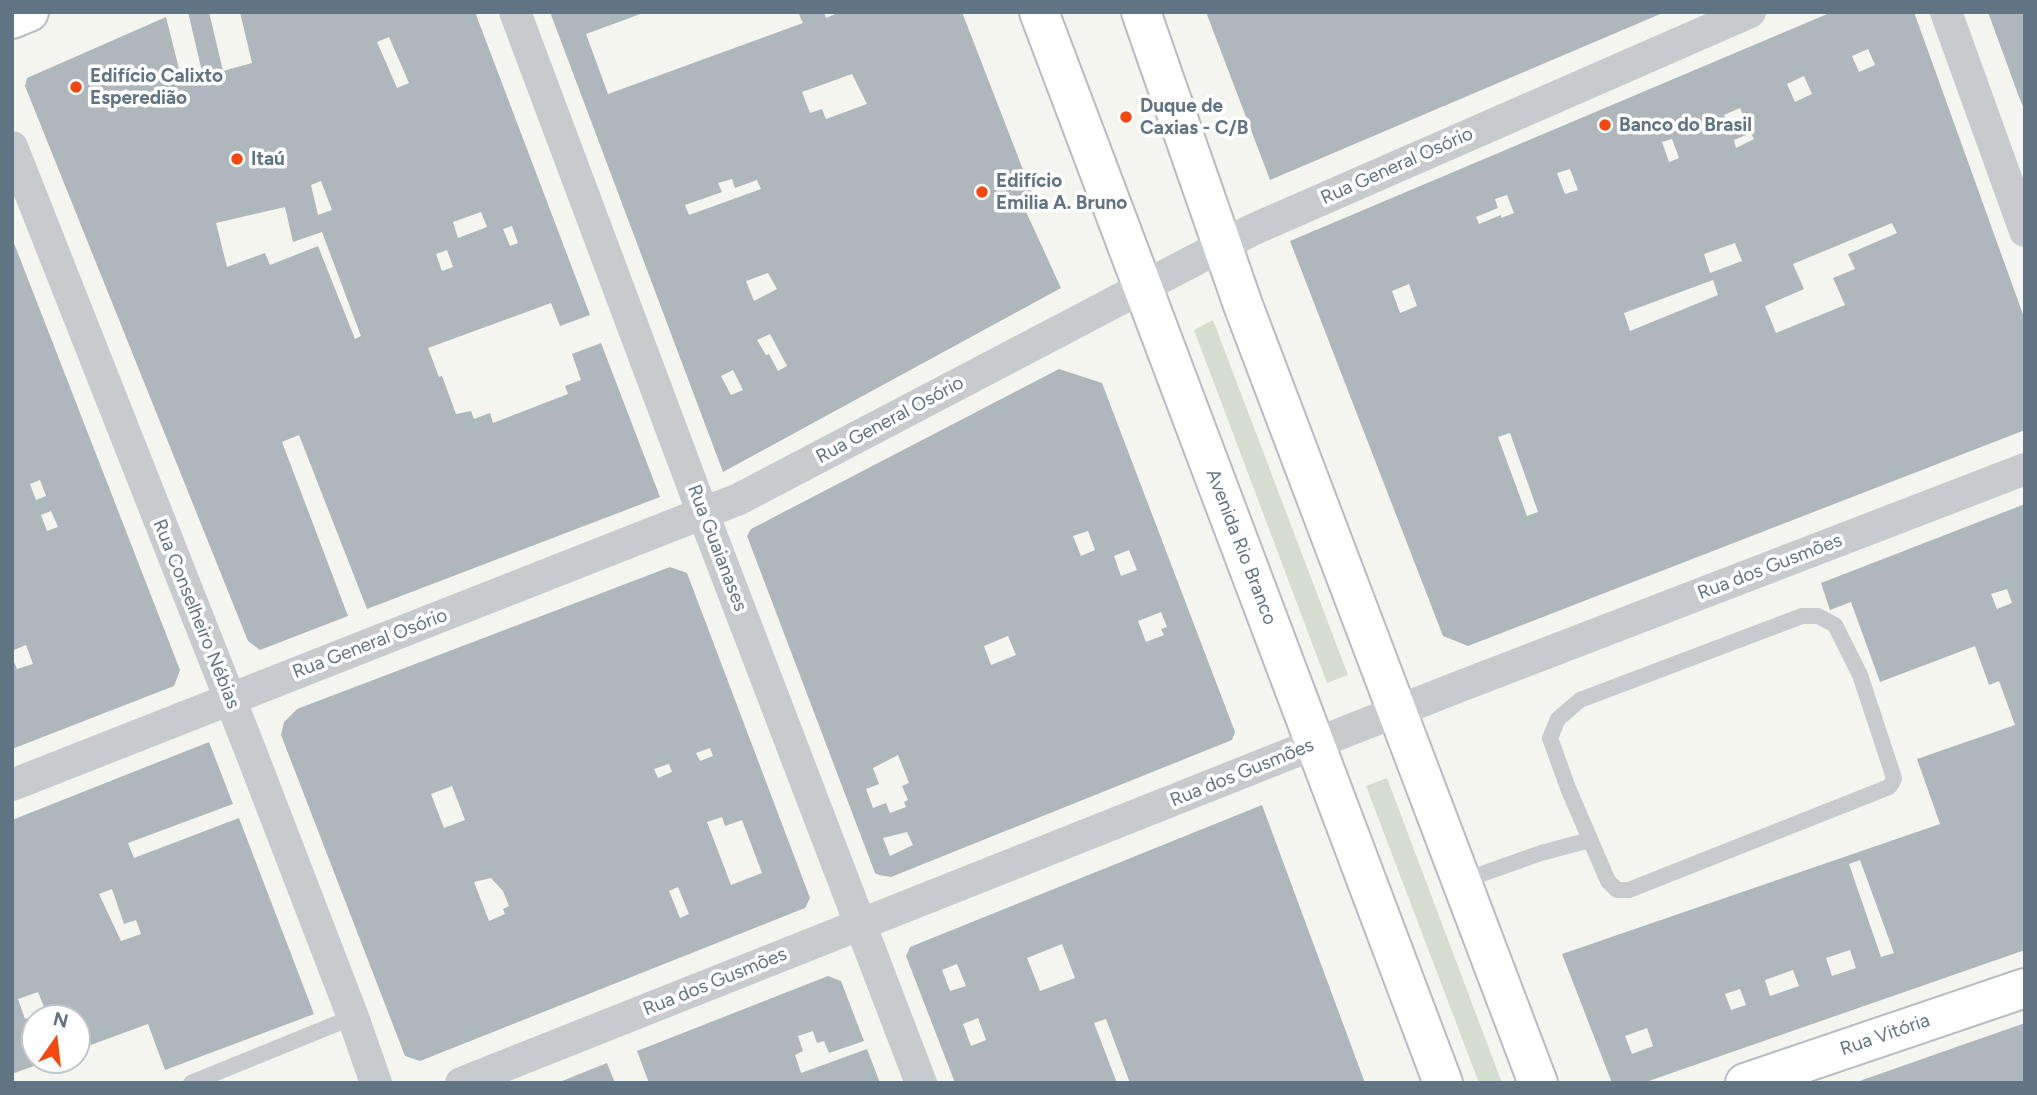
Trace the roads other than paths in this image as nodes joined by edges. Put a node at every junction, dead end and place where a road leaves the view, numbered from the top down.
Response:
1 (515, 12) edge
2 (1039, 12) edge
3 (1141, 12) edge
4 (1750, 12) edge
5 (1946, 12) edge
6 (12, 147) edge
7 (2025, 231) edge
8 (1223, 246) junction
9 (1143, 288) junction
10 (2025, 469) edge
11 (703, 513) junction
12 (230, 699) junction
13 (1397, 711) junction
14 (1315, 744) junction
15 (12, 785) edge
16 (1590, 840) junction
17 (1462, 881) junction
18 (861, 924) junction
19 (2025, 988) edge
20 (353, 1017) junction
21 (191, 1083) edge
22 (376, 1083) edge
23 (461, 1083) edge
24 (921, 1083) edge
25 (1443, 1083) edge
26 (1538, 1083) edge
27 (1745, 1083) edge

1 - 11 street, Rua Guaianases
2 - 9 main road, Avenida Rio Branco
3 - 8 main road
4 - 8 street, Rua General Osório
5 - 7 street
6 - 12 street, Rua Conselheiro Nébias
8 - 9 street, Rua General Osório
8 - 13 main road
9 - 11 street, Rua General Osório
9 - 14 main road, Avenida Rio Branco
10 - 13 street, Rua dos Gusmões
11 - 12 street, Rua General Osório
11 - 18 street, Rua Guaianases
12 - 15 street, Rua General Osório
12 - 20 street, Rua Conselheiro Nébias
13 - 14 street, Rua dos Gusmões
13 - 17 main road
14 - 18 street, Rua dos Gusmões
14 - 25 main road, Avenida Rio Branco
16 - 16 lane
16 - 17 lane
17 - 26 main road
18 - 23 street, Rua dos Gusmões
18 - 24 street, Rua Guaianases
19 - 27 main road, Rua Vitória
20 - 21 lane
20 - 22 street, Rua Conselheiro Nébias

